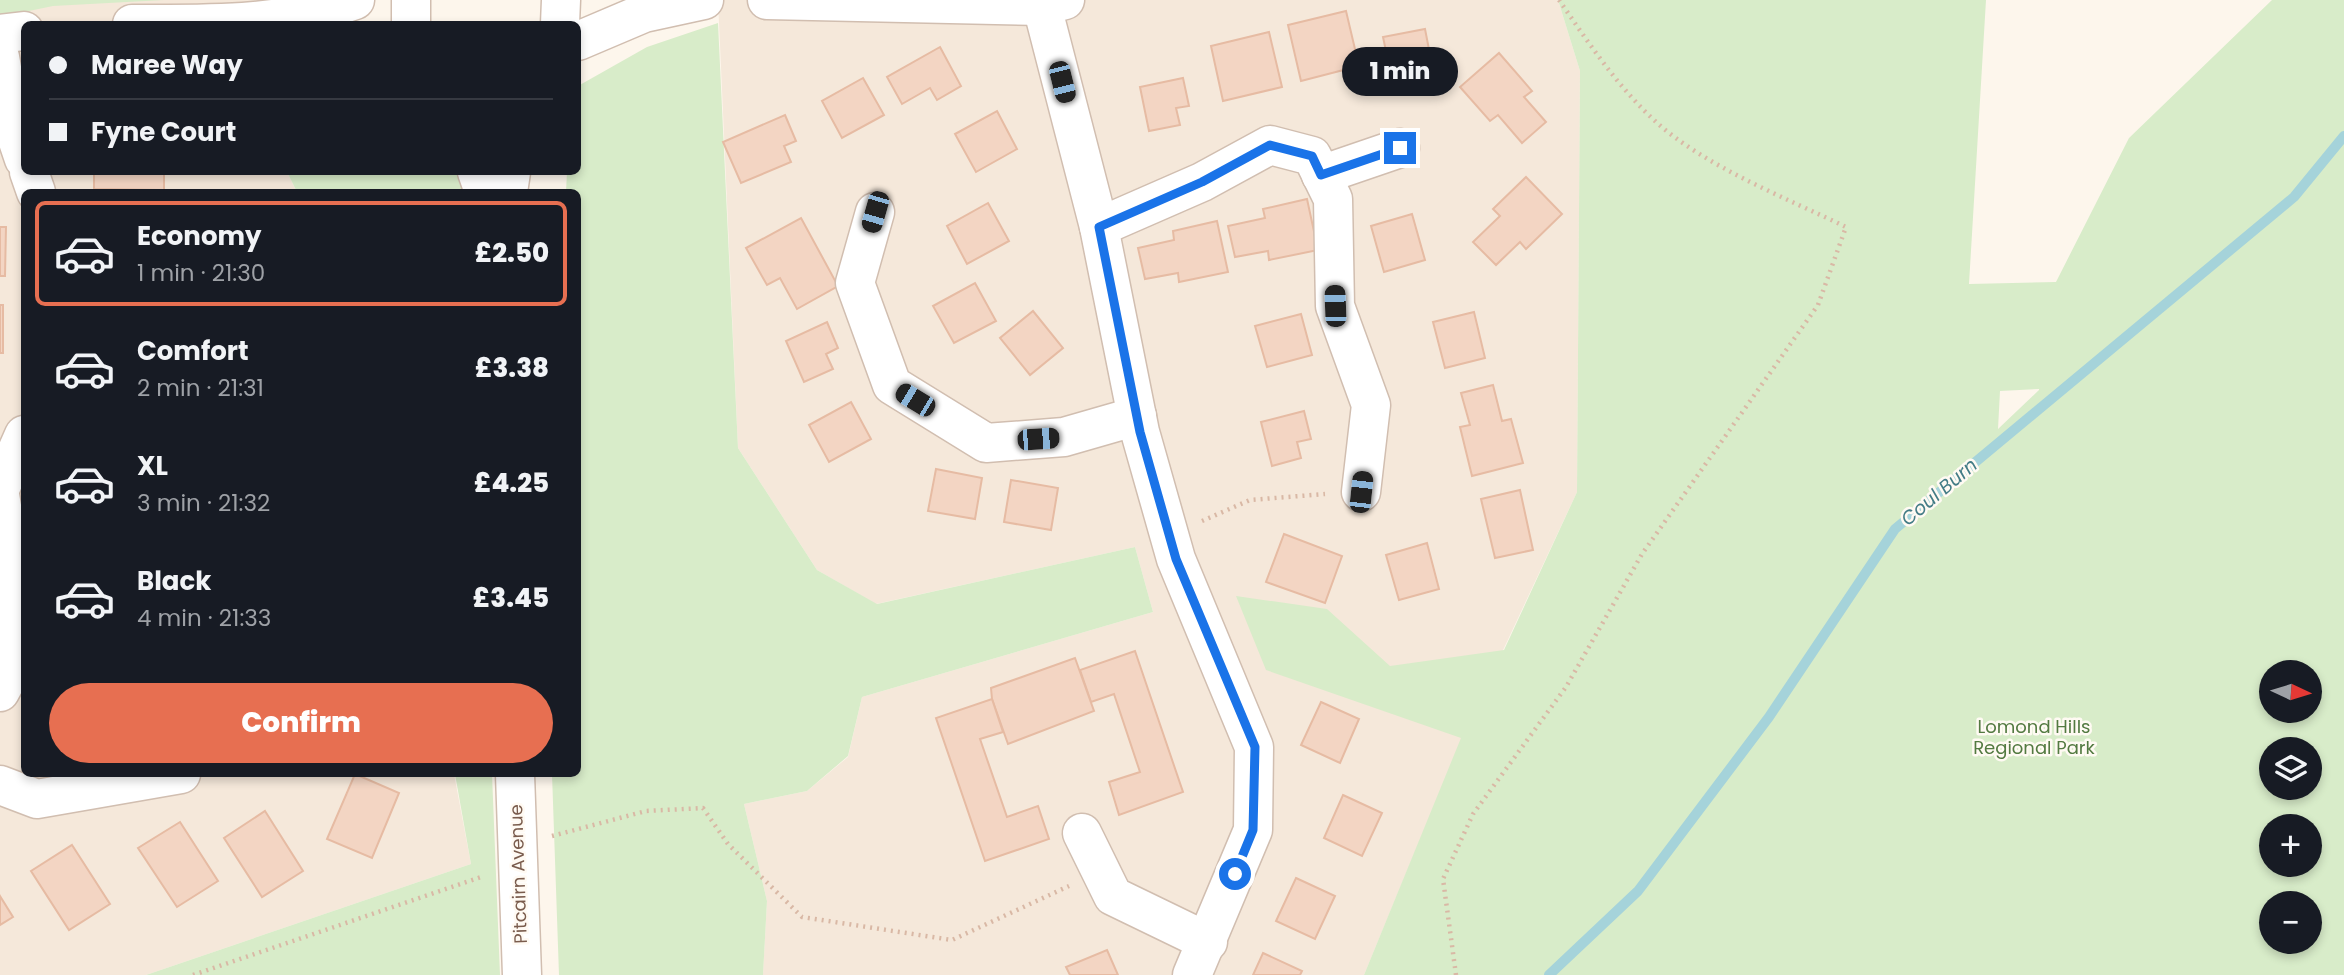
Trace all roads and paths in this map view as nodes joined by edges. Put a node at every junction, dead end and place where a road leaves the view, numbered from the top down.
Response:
1 (355, 0) edge
2 (411, 0) edge
3 (561, 0) edge
4 (704, 0) edge
5 (767, 0) edge
6 (1559, 0) edge
7 (1055, 3) edge
8 (270, 21) edge
9 (411, 21) edge
10 (560, 21) edge
11 (21, 31) edge
12 (0, 34) edge
13 (581, 39) edge
14 (0, 57) edge
15 (1400, 148) dead end
16 (21, 150) edge
17 (1321, 175) junction
18 (875, 212) dead end
19 (1099, 227) junction
20 (1137, 416) junction
21 (21, 442) edge
22 (0, 489) edge
23 (1361, 492) joint
24 (0, 495) edge
25 (1169, 535) junction
26 (0, 692) edge
27 (164, 777) edge
28 (515, 777) edge
29 (0, 785) edge
30 (1082, 833) dead end
31 (517, 855) junction
32 (1101, 871) junction
33 (1200, 958) edge
34 (192, 975) edge
35 (522, 975) edge
36 (1456, 975) edge

1 - 8 street
2 - 9 street
3 - 10 street
4 - 13 street
5 - 7 street
6 - 36 path
7 - 19 street
11 - 12 street
14 - 16 street
15 - 17 street
17 - 19 street
17 - 23 street
18 - 20 street
19 - 20 street
20 - 25 street
21 - 22 street
23 - 25 path
24 - 26 street
25 - 33 street
27 - 29 street
28 - 31 street, Pitcairn Avenue
30 - 32 street
31 - 32 path
31 - 34 path
31 - 35 street, Pitcairn Avenue
32 - 33 street

